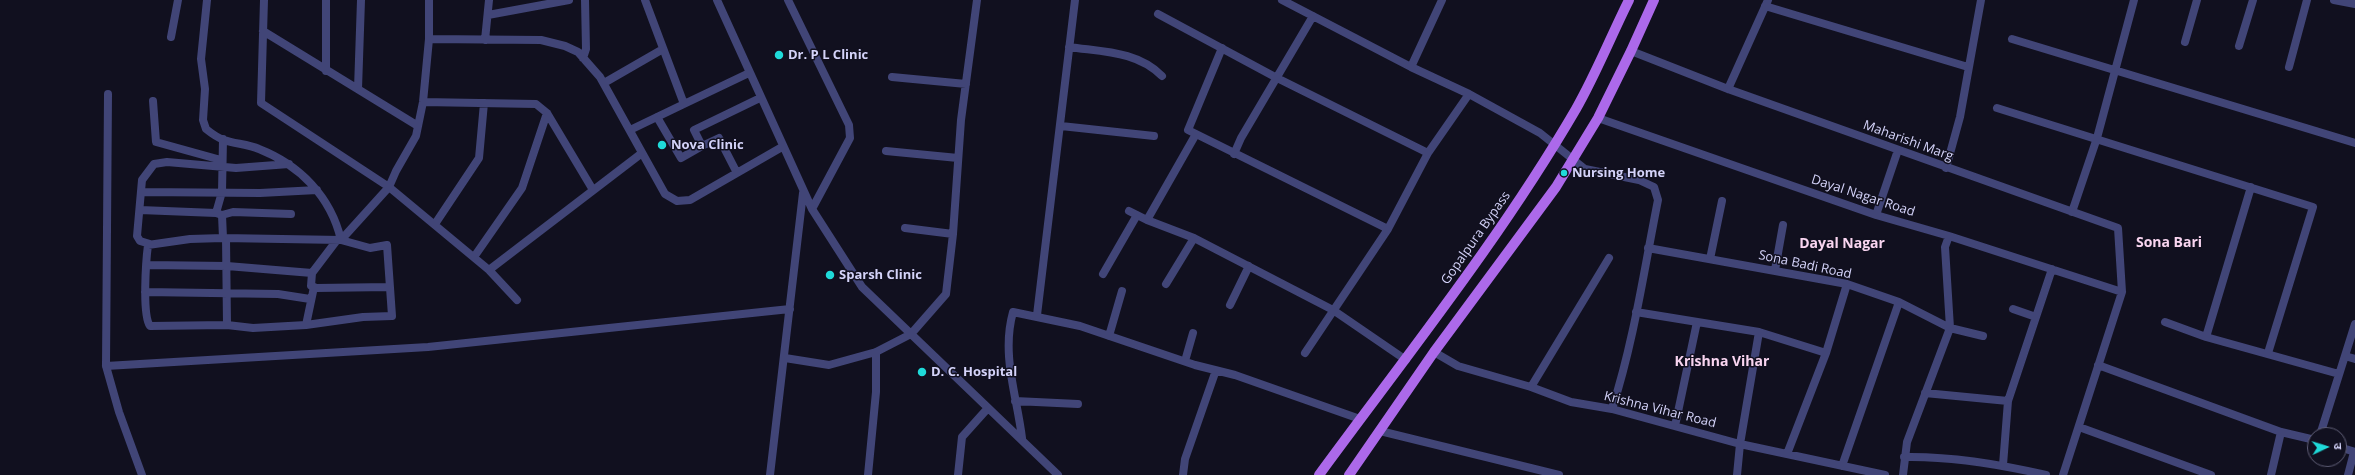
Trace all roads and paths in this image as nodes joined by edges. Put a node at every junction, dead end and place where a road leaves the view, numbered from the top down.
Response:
1 (178, 0) edge
2 (207, 0) edge
3 (264, 0) edge
4 (326, 0) edge
5 (361, 0) edge
6 (429, 0) edge
7 (488, 0) edge
8 (569, 0) edge
9 (585, 0) edge
10 (644, 0) edge
11 (788, 0) edge
12 (977, 0) edge
13 (1075, 0) edge
14 (1282, 0) edge
15 (1442, 0) edge
16 (1629, 0) edge
17 (1654, 0) edge
18 (1981, 0) edge
19 (2134, 0) edge
20 (2197, 0) edge
21 (2253, 0) edge
22 (2307, 0) edge
23 (2334, 0) edge
24 (720, 1) edge
25 (1767, 3) edge
26 (2355, 4) edge
27 (1158, 14) dead end
28 (488, 15) junction
29 (1313, 16) junction
30 (263, 31) junction
31 (171, 37) dead end
32 (429, 39) junction
33 (2012, 39) dead end
34 (484, 40) junction
35 (2185, 42) dead end
36 (2239, 46) dead end
37 (1069, 48) junction
38 (1222, 48) junction
39 (663, 49) junction
40 (1631, 51) junction
41 (583, 58) junction
42 (2289, 66) dead end
43 (1411, 67) junction
44 (1968, 67) junction
45 (2115, 70) junction
46 (326, 71) junction
47 (749, 73) junction
48 (1162, 76) dead end
49 (892, 77) dead end
50 (1277, 78) junction
51 (604, 83) junction
52 (966, 84) junction
53 (358, 89) junction
54 (1728, 90) junction
55 (108, 94) dead end
56 (1468, 94) junction
57 (760, 98) junction
58 (154, 101) dead end
59 (423, 102) junction
60 (484, 103) junction
61 (684, 104) junction
62 (1997, 108) dead end
63 (547, 113) junction
64 (657, 117) junction
65 (1598, 118) junction
66 (418, 126) junction
67 (1061, 126) junction
68 (630, 130) junction
69 (1196, 134) junction
70 (1154, 136) dead end
71 (2097, 138) junction
72 (223, 139) junction
73 (2355, 143) edge
74 (1555, 144) junction
75 (702, 146) junction
76 (782, 147) junction
77 (1898, 150) junction
78 (886, 151) dead end
79 (642, 153) junction
80 (1428, 153) junction
81 (1234, 154) junction
82 (958, 158) junction
83 (1573, 158) junction
84 (221, 164) junction
85 (289, 164) junction
86 (1946, 168) junction
87 (737, 173) junction
88 (389, 187) junction
89 (2251, 187) junction
90 (317, 190) junction
91 (593, 190) junction
92 (142, 192) junction
93 (222, 192) junction
94 (804, 192) junction
95 (1722, 201) dead end
96 (812, 209) junction
97 (140, 210) junction
98 (2072, 212) junction
99 (219, 214) junction
100 (291, 214) dead end
101 (1876, 215) junction
102 (1147, 220) junction
103 (435, 224) junction
104 (1783, 225) dead end
105 (905, 228) dead end
106 (1388, 229) junction
107 (953, 234) junction
108 (1949, 236) junction
109 (225, 238) junction
110 (1194, 238) junction
111 (339, 240) junction
112 (150, 244) junction
113 (1648, 248) junction
114 (474, 258) junction
115 (1609, 258) dead end
116 (1710, 259) junction
117 (148, 265) junction
118 (227, 266) junction
119 (1249, 266) junction
120 (489, 270) junction
121 (1775, 270) junction
122 (2052, 270) junction
123 (312, 273) junction
124 (1103, 274) dead end
125 (1166, 284) dead end
126 (1847, 284) junction
127 (314, 287) junction
128 (390, 287) junction
129 (1122, 291) dead end
130 (145, 292) junction
131 (2122, 292) junction
132 (228, 294) junction
133 (310, 298) junction
134 (516, 300) dead end
135 (1899, 302) junction
136 (1230, 305) dead end
137 (790, 308) junction
138 (2013, 309) dead end
139 (1332, 310) junction
140 (1636, 312) junction
141 (1037, 316) junction
142 (2036, 317) junction
143 (1697, 322) junction
144 (2165, 322) dead end
145 (2355, 324) edge
146 (227, 325) junction
147 (306, 325) junction
148 (1950, 328) junction
149 (1759, 332) junction
150 (1193, 333) dead end
151 (911, 334) junction
152 (1109, 336) junction
153 (1983, 336) dead end
154 (2206, 337) junction
155 (876, 352) junction
156 (1434, 352) junction
157 (1305, 353) dead end
158 (1826, 353) junction
159 (2268, 353) junction
160 (2345, 356) junction
161 (785, 358) junction
162 (2355, 359) edge
163 (1406, 360) junction
164 (1185, 361) junction
165 (2098, 365) junction
166 (106, 366) junction
167 (1216, 370) junction
168 (2339, 374) junction
169 (1531, 387) junction
170 (1925, 393) junction
171 (1015, 401) junction
172 (2008, 401) junction
173 (1078, 404) dead end
174 (988, 408) junction
175 (1612, 409) junction
176 (1360, 419) junction
177 (1675, 426) junction
178 (2079, 427) junction
179 (2322, 427) edge
180 (1380, 431) junction
181 (2281, 432) junction
182 (1022, 438) junction
183 (2307, 438) edge
184 (1740, 444) junction
185 (2355, 452) edge
186 (1787, 454) junction
187 (1904, 457) junction
188 (2003, 465) junction
189 (1842, 466) junction
190 (142, 475) edge
191 (770, 475) edge
192 (868, 475) edge
193 (958, 475) edge
194 (1058, 475) edge
195 (1183, 475) edge
196 (1320, 475) edge
197 (1349, 475) edge
198 (1559, 475) edge
199 (1737, 475) edge
200 (1885, 475) edge
201 (1903, 475) edge
202 (2046, 475) edge
203 (2063, 475) edge
204 (2211, 475) edge
205 (2271, 475) edge
206 (2348, 475) edge

1 - 31 street
2 - 72 street
3 - 30 street
4 - 46 street
5 - 53 street
6 - 32 street
7 - 28 street
8 - 28 street
9 - 41 street
10 - 39 street
11 - 96 street
12 - 52 street
13 - 37 street
14 - 29 street
15 - 43 street
16 - 74 main road, Gopalpura Bypass
17 - 40 main road
18 - 44 street
19 - 45 street
20 - 35 street
21 - 36 street
22 - 42 street
23 - 26 street
24 - 47 street
25 - 44 street
25 - 54 street
27 - 38 street
28 - 34 street
29 - 43 street
29 - 50 street
30 - 46 street
30 - 88 street
32 - 34 street
32 - 59 street
33 - 45 street
34 - 41 street
37 - 48 street
37 - 67 street
38 - 50 street
38 - 69 street
39 - 51 street
39 - 61 street
40 - 54 street, Maharishi Marg
40 - 65 main road
41 - 51 street
43 - 56 street
44 - 86 street
45 - 71 street
45 - 73 street
46 - 53 street
47 - 57 street
47 - 61 street
49 - 52 street
50 - 80 street
50 - 81 street
51 - 68 street
52 - 82 street
53 - 66 street
54 - 77 street, Maharishi Marg
55 - 166 street
56 - 74 street
56 - 80 street
57 - 75 street
57 - 76 street
58 - 84 street
59 - 60 street
59 - 66 street
60 - 63 street
60 - 103 street
61 - 64 street
62 - 71 street
63 - 91 street
63 - 114 street
64 - 68 street
64 - 75 street
65 - 83 main road
65 - 101 street, Dayal Nagar Road
66 - 88 street
67 - 70 street
67 - 141 street
68 - 79 street
69 - 81 street
69 - 102 street
71 - 89 street
71 - 98 street
72 - 84 street
72 - 85 street
74 - 83 street
74 - 163 main road, Gopalpura Bypass
75 - 87 street
76 - 87 street
76 - 94 street
77 - 86 street, Maharishi Marg
77 - 101 street
78 - 82 street
79 - 87 street
79 - 91 street
80 - 106 street
81 - 106 street
82 - 107 street
83 - 113 street
83 - 156 main road
84 - 85 street
84 - 92 street
84 - 93 street
85 - 90 street
86 - 98 street, Maharishi Marg
88 - 103 street
88 - 111 street
89 - 154 street
89 - 159 street
90 - 93 street
90 - 111 street
91 - 120 street
92 - 93 street
92 - 97 street
93 - 99 street
94 - 96 street
94 - 137 street
95 - 116 street
96 - 151 street
97 - 99 street
97 - 112 street
98 - 131 street, Maharishi Marg
99 - 100 street
99 - 109 street
101 - 108 street, Dayal Nagar Road
102 - 110 street
102 - 124 street
103 - 114 street
104 - 121 street
105 - 107 street
106 - 139 street
107 - 151 street
108 - 122 street, Dayal Nagar Road
108 - 148 street
109 - 111 street
109 - 112 street
109 - 118 street
110 - 119 street
110 - 125 street
111 - 123 street
111 - 128 street
112 - 117 street
113 - 116 street, Sona Badi Road
113 - 140 street
114 - 120 street
115 - 169 street
116 - 121 street, Sona Badi Road
117 - 118 street
117 - 130 street
118 - 123 street
118 - 132 street
119 - 136 street
119 - 139 street
120 - 134 street
121 - 126 street, Sona Badi Road
122 - 131 street, Dayal Nagar Road
122 - 142 street
123 - 127 street
126 - 135 street, Sona Badi Road
126 - 158 street
127 - 128 street
127 - 133 street
128 - 147 street
129 - 152 street
130 - 132 street
130 - 146 street
131 - 165 street
132 - 133 street
132 - 146 street
133 - 147 street
135 - 148 street, Sona Badi Road
135 - 189 street
137 - 161 street
137 - 166 street
138 - 142 street
139 - 157 street
139 - 163 street
140 - 143 street
140 - 175 street
141 - 152 street
141 - 171 street
142 - 172 street
143 - 149 street
143 - 177 street
144 - 154 street
145 - 160 street
146 - 147 street
148 - 153 street, Sona Badi Road
148 - 170 street
149 - 158 street
149 - 184 street
150 - 164 street
151 - 155 street
151 - 174 street
152 - 164 street
154 - 159 street
155 - 161 street
155 - 192 street
156 - 169 street, Krishna Vihar Road
156 - 180 main road
158 - 186 street
159 - 168 street
160 - 162 street
160 - 168 street
161 - 191 street
163 - 176 main road, Gopalpura Bypass
164 - 167 street
165 - 178 street
165 - 181 street
166 - 190 street
167 - 176 street
167 - 195 street
168 - 179 street
169 - 175 street, Krishna Vihar Road
170 - 172 street
170 - 187 street
171 - 173 street
171 - 182 street
172 - 188 street
174 - 182 street
174 - 193 street
175 - 177 street, Krishna Vihar Road
176 - 196 main road, Gopalpura Bypass
177 - 184 street, Krishna Vihar Road
178 - 203 street
178 - 204 street
180 - 197 main road
180 - 198 street
181 - 183 street
181 - 205 street
182 - 194 street
184 - 186 street, Krishna Vihar Road
184 - 199 street
185 - 206 street
186 - 189 street, Krishna Vihar Road
187 - 188 street
187 - 201 street
188 - 202 street
189 - 200 street, Krishna Vihar Road

